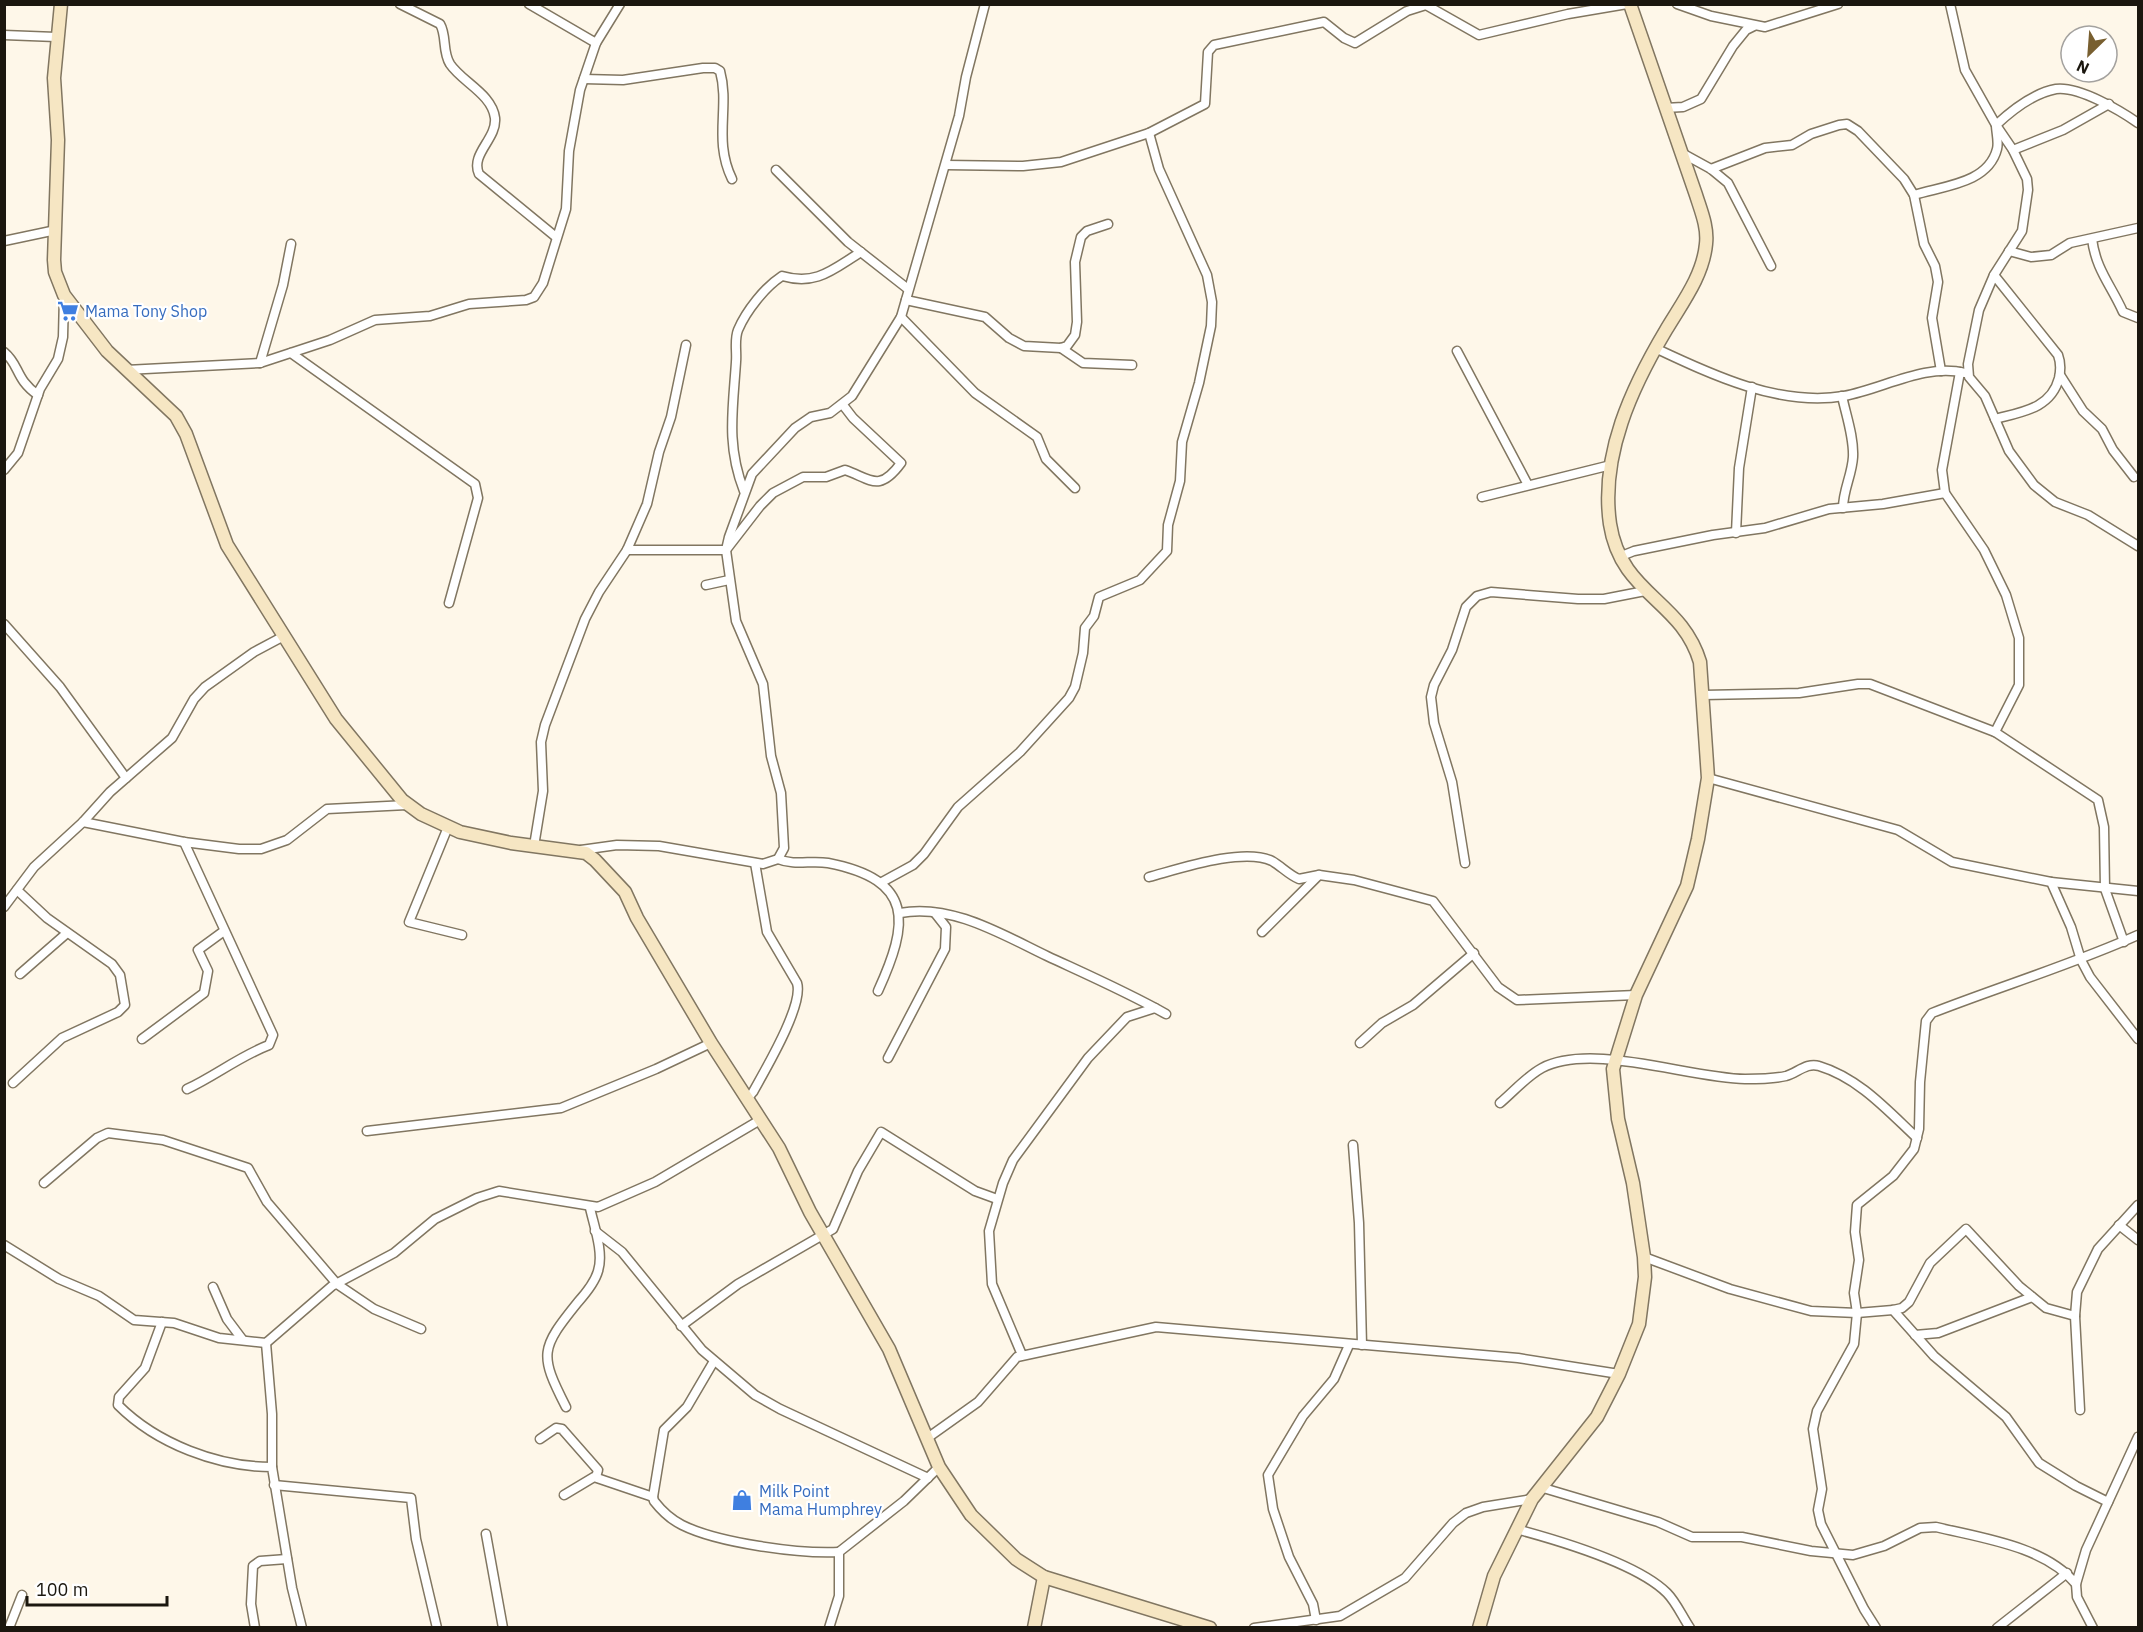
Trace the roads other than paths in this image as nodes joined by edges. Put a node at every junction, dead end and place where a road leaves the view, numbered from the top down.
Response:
1 (61, 4) edge
2 (400, 4) edge
3 (529, 4) edge
4 (620, 4) edge
5 (985, 4) edge
6 (1628, 4) edge
7 (1677, 4) edge
8 (1838, 4) edge
9 (1950, 4) edge
10 (1415, 6) edge
11 (1755, 25) junction
12 (4, 35) edge
13 (56, 37) junction
14 (596, 43) junction
15 (584, 79) junction
16 (2109, 104) junction
17 (1665, 108) junction
18 (2139, 123) edge
19 (1996, 125) junction
20 (1149, 133) junction
21 (2013, 150) junction
22 (1680, 152) junction
23 (946, 165) junction
24 (1712, 169) junction
25 (776, 170) dead end
26 (732, 179) dead end
27 (1914, 195) junction
28 (1108, 224) dead end
29 (2139, 228) edge
30 (56, 230) junction
31 (556, 237) junction
32 (2092, 239) junction
33 (4, 241) edge
34 (291, 244) dead end
35 (2009, 251) junction
36 (861, 252) junction
37 (1771, 266) dead end
38 (1994, 275) junction
39 (908, 289) junction
40 (64, 295) junction
41 (906, 300) junction
42 (901, 316) junction
43 (2139, 318) edge
44 (686, 345) dead end
45 (1061, 348) junction
46 (1655, 348) junction
47 (1457, 351) dead end
48 (4, 352) edge
49 (291, 353) junction
50 (261, 363) junction
51 (1132, 365) dead end
52 (126, 370) junction
53 (1941, 371) junction
54 (1964, 373) junction
55 (2060, 375) junction
56 (1752, 387) junction
57 (38, 394) junction
58 (1842, 396) junction
59 (843, 405) junction
60 (1995, 418) junction
61 (1611, 465) junction
62 (4, 470) edge
63 (2134, 477) dead end
64 (1528, 485) junction
65 (1075, 488) dead end
66 (744, 491) junction
67 (1945, 493) junction
68 (1482, 497) dead end
69 (1843, 508) junction
70 (1736, 533) junction
71 (2139, 546) edge
72 (627, 550) junction
73 (726, 550) junction
74 (1619, 557) junction
75 (729, 580) junction
76 (706, 585) dead end
77 (1645, 591) junction
78 (449, 603) dead end
79 (4, 624) edge
80 (284, 636) junction
81 (1703, 695) junction
82 (1995, 732) junction
83 (126, 778) junction
84 (1708, 778) junction
85 (407, 805) junction
86 (83, 822) junction
87 (448, 827) junction
88 (184, 842) junction
89 (534, 846) junction
90 (578, 850) junction
91 (778, 859) junction
92 (755, 863) junction
93 (1465, 863) dead end
94 (1319, 875) junction
95 (1149, 877) dead end
96 (882, 882) junction
97 (2051, 882) junction
98 (2105, 889) junction
99 (17, 890) junction
100 (2139, 891) edge
101 (4, 907) edge
102 (900, 913) junction
103 (934, 913) junction
104 (224, 931) junction
105 (1262, 932) dead end
106 (67, 933) junction
107 (462, 935) dead end
108 (2139, 935) edge
109 (2124, 942) junction
110 (1474, 953) junction
111 (2081, 960) junction
112 (20, 974) dead end
113 (878, 991) dead end
114 (1636, 995) junction
115 (1155, 1008) junction
116 (1166, 1014) dead end
117 (142, 1039) dead end
118 (2139, 1039) edge
119 (711, 1043) junction
120 (1360, 1043) dead end
121 (888, 1058) dead end
122 (1614, 1060) junction
123 (13, 1083) dead end
124 (187, 1089) dead end
125 (747, 1099) junction
126 (1500, 1103) dead end
127 (760, 1120) junction
128 (367, 1131) dead end
129 (1917, 1138) junction
130 (1353, 1145) dead end
131 (44, 1183) dead end
132 (997, 1199) junction
133 (2139, 1204) edge
134 (590, 1208) junction
135 (2119, 1225) junction
136 (595, 1231) junction
137 (826, 1236) junction
138 (2139, 1240) edge
139 (4, 1245) edge
140 (1644, 1257) junction
141 (337, 1284) junction
142 (213, 1287) dead end
143 (2032, 1297) junction
144 (1893, 1310) junction
145 (1857, 1313) junction
146 (2075, 1316) junction
147 (162, 1322) junction
148 (681, 1326) junction
149 (421, 1329) dead end
150 (1915, 1335) junction
151 (242, 1339) junction
152 (266, 1342) junction
153 (1349, 1345) junction
154 (1362, 1345) junction
155 (1022, 1355) junction
156 (714, 1361) junction
157 (1619, 1374) junction
158 (566, 1407) dead end
159 (2080, 1410) dead end
160 (2139, 1437) edge
161 (540, 1439) dead end
162 (926, 1439) junction
163 (272, 1467) junction
164 (939, 1467) junction
165 (596, 1477) junction
166 (928, 1478) junction
167 (274, 1485) junction
168 (1540, 1487) junction
169 (564, 1495) dead end
170 (652, 1497) junction
171 (1532, 1499) junction
172 (2108, 1502) junction
173 (1516, 1529) junction
174 (486, 1534) dead end
175 (839, 1552) junction
176 (1838, 1554) junction
177 (287, 1559) junction
178 (2067, 1573) junction
179 (1044, 1577) junction
180 (2076, 1584) junction
181 (22, 1595) dead end
182 (1316, 1620) junction
183 (9, 1628) edge
184 (255, 1628) edge
185 (302, 1628) edge
186 (437, 1628) edge
187 (503, 1628) edge
188 (829, 1628) edge
189 (1034, 1628) edge
190 (1210, 1628) edge
191 (1254, 1628) edge
192 (1479, 1628) edge
193 (1690, 1628) edge
194 (1876, 1628) edge
195 (1997, 1628) edge
196 (2093, 1628) edge

1 - 13 street
2 - 31 street
3 - 14 street
4 - 14 street
5 - 23 street
6 - 10 street
6 - 17 street
7 - 11 street
8 - 11 street
9 - 19 street
10 - 20 street
11 - 17 street
12 - 13 street
13 - 30 street
14 - 15 street
15 - 26 street
15 - 31 street
16 - 18 street
16 - 19 street
16 - 21 street
17 - 22 street
19 - 21 street
19 - 27 street
20 - 23 street
20 - 96 street
21 - 35 street
22 - 24 street
22 - 46 street
23 - 39 street
24 - 27 street
24 - 37 street
25 - 36 street
27 - 53 street
28 - 45 street
29 - 32 street
30 - 33 street
30 - 40 street
31 - 49 street
32 - 35 street
32 - 43 street
34 - 50 street
35 - 38 street
36 - 39 street
36 - 66 street
38 - 54 street
38 - 55 street
39 - 41 street
40 - 52 street
40 - 57 street
41 - 42 street
41 - 45 street
42 - 59 street
42 - 65 street
44 - 72 street
45 - 51 street
46 - 56 street
46 - 61 street
47 - 64 street
48 - 57 street
49 - 50 street
49 - 78 street
50 - 52 street
52 - 80 street
53 - 54 street
53 - 58 street
54 - 60 street
54 - 67 street
55 - 60 street
55 - 63 street
56 - 58 street
56 - 70 street
57 - 62 street
58 - 69 street
59 - 66 street
59 - 73 street
60 - 71 street
61 - 64 street
61 - 74 street
64 - 68 street
66 - 73 street
67 - 69 street
67 - 82 street
69 - 70 street
70 - 74 street
72 - 73 street
72 - 89 street
73 - 75 street
74 - 77 street
75 - 76 street
75 - 91 street
77 - 81 street
77 - 93 street
79 - 83 street
80 - 83 street
80 - 85 street
81 - 82 street
81 - 84 street
82 - 98 street
83 - 86 street
84 - 97 street
84 - 114 street
85 - 87 street
85 - 88 street
86 - 88 street
86 - 99 street
87 - 89 street
87 - 107 street
88 - 104 street
89 - 90 street
90 - 92 street
90 - 119 street
91 - 92 street
91 - 96 street
92 - 125 street
94 - 95 street
94 - 105 street
94 - 110 street
96 - 102 street
97 - 98 street
97 - 111 street
98 - 100 street
98 - 109 street
99 - 101 street
99 - 106 street
102 - 103 street
102 - 113 street
103 - 115 street
103 - 121 street
104 - 117 street
104 - 124 street
106 - 112 street
106 - 123 street
108 - 109 street
109 - 111 street
110 - 114 street
110 - 120 street
111 - 118 street
111 - 129 street
114 - 122 street
115 - 116 street
115 - 132 street
119 - 125 street
119 - 128 street
122 - 126 street
122 - 129 street
122 - 140 street
125 - 127 street
127 - 134 street
127 - 137 street
129 - 145 street
130 - 154 street
131 - 141 street
132 - 137 street
132 - 155 street
133 - 135 street
134 - 136 street
134 - 141 street
135 - 138 street
135 - 146 street
136 - 148 street
136 - 158 street
137 - 148 street
137 - 162 street
139 - 147 street
140 - 145 street
140 - 157 street
141 - 149 street
141 - 152 street
142 - 151 street
143 - 144 street
143 - 146 street
143 - 150 street
144 - 145 street
144 - 150 street
145 - 176 street
146 - 159 street
147 - 151 street
147 - 163 street
148 - 156 street
150 - 172 street
151 - 152 street
152 - 163 street
153 - 154 street
153 - 155 street
153 - 182 street
154 - 157 street
155 - 162 street
156 - 166 street
156 - 170 street
157 - 168 street
160 - 172 street
161 - 165 street
162 - 164 street
163 - 167 street
164 - 166 street
164 - 179 street
165 - 169 street
165 - 170 street
166 - 175 street
167 - 177 street
167 - 186 street
168 - 171 street
168 - 176 street
170 - 175 street
171 - 173 street
171 - 182 street
172 - 180 street
173 - 192 street
173 - 193 street
174 - 187 street
175 - 188 street
176 - 178 street
176 - 194 street
177 - 184 street
177 - 185 street
178 - 180 street
178 - 195 street
179 - 189 street
179 - 190 street
180 - 196 street
181 - 183 street
182 - 191 street

